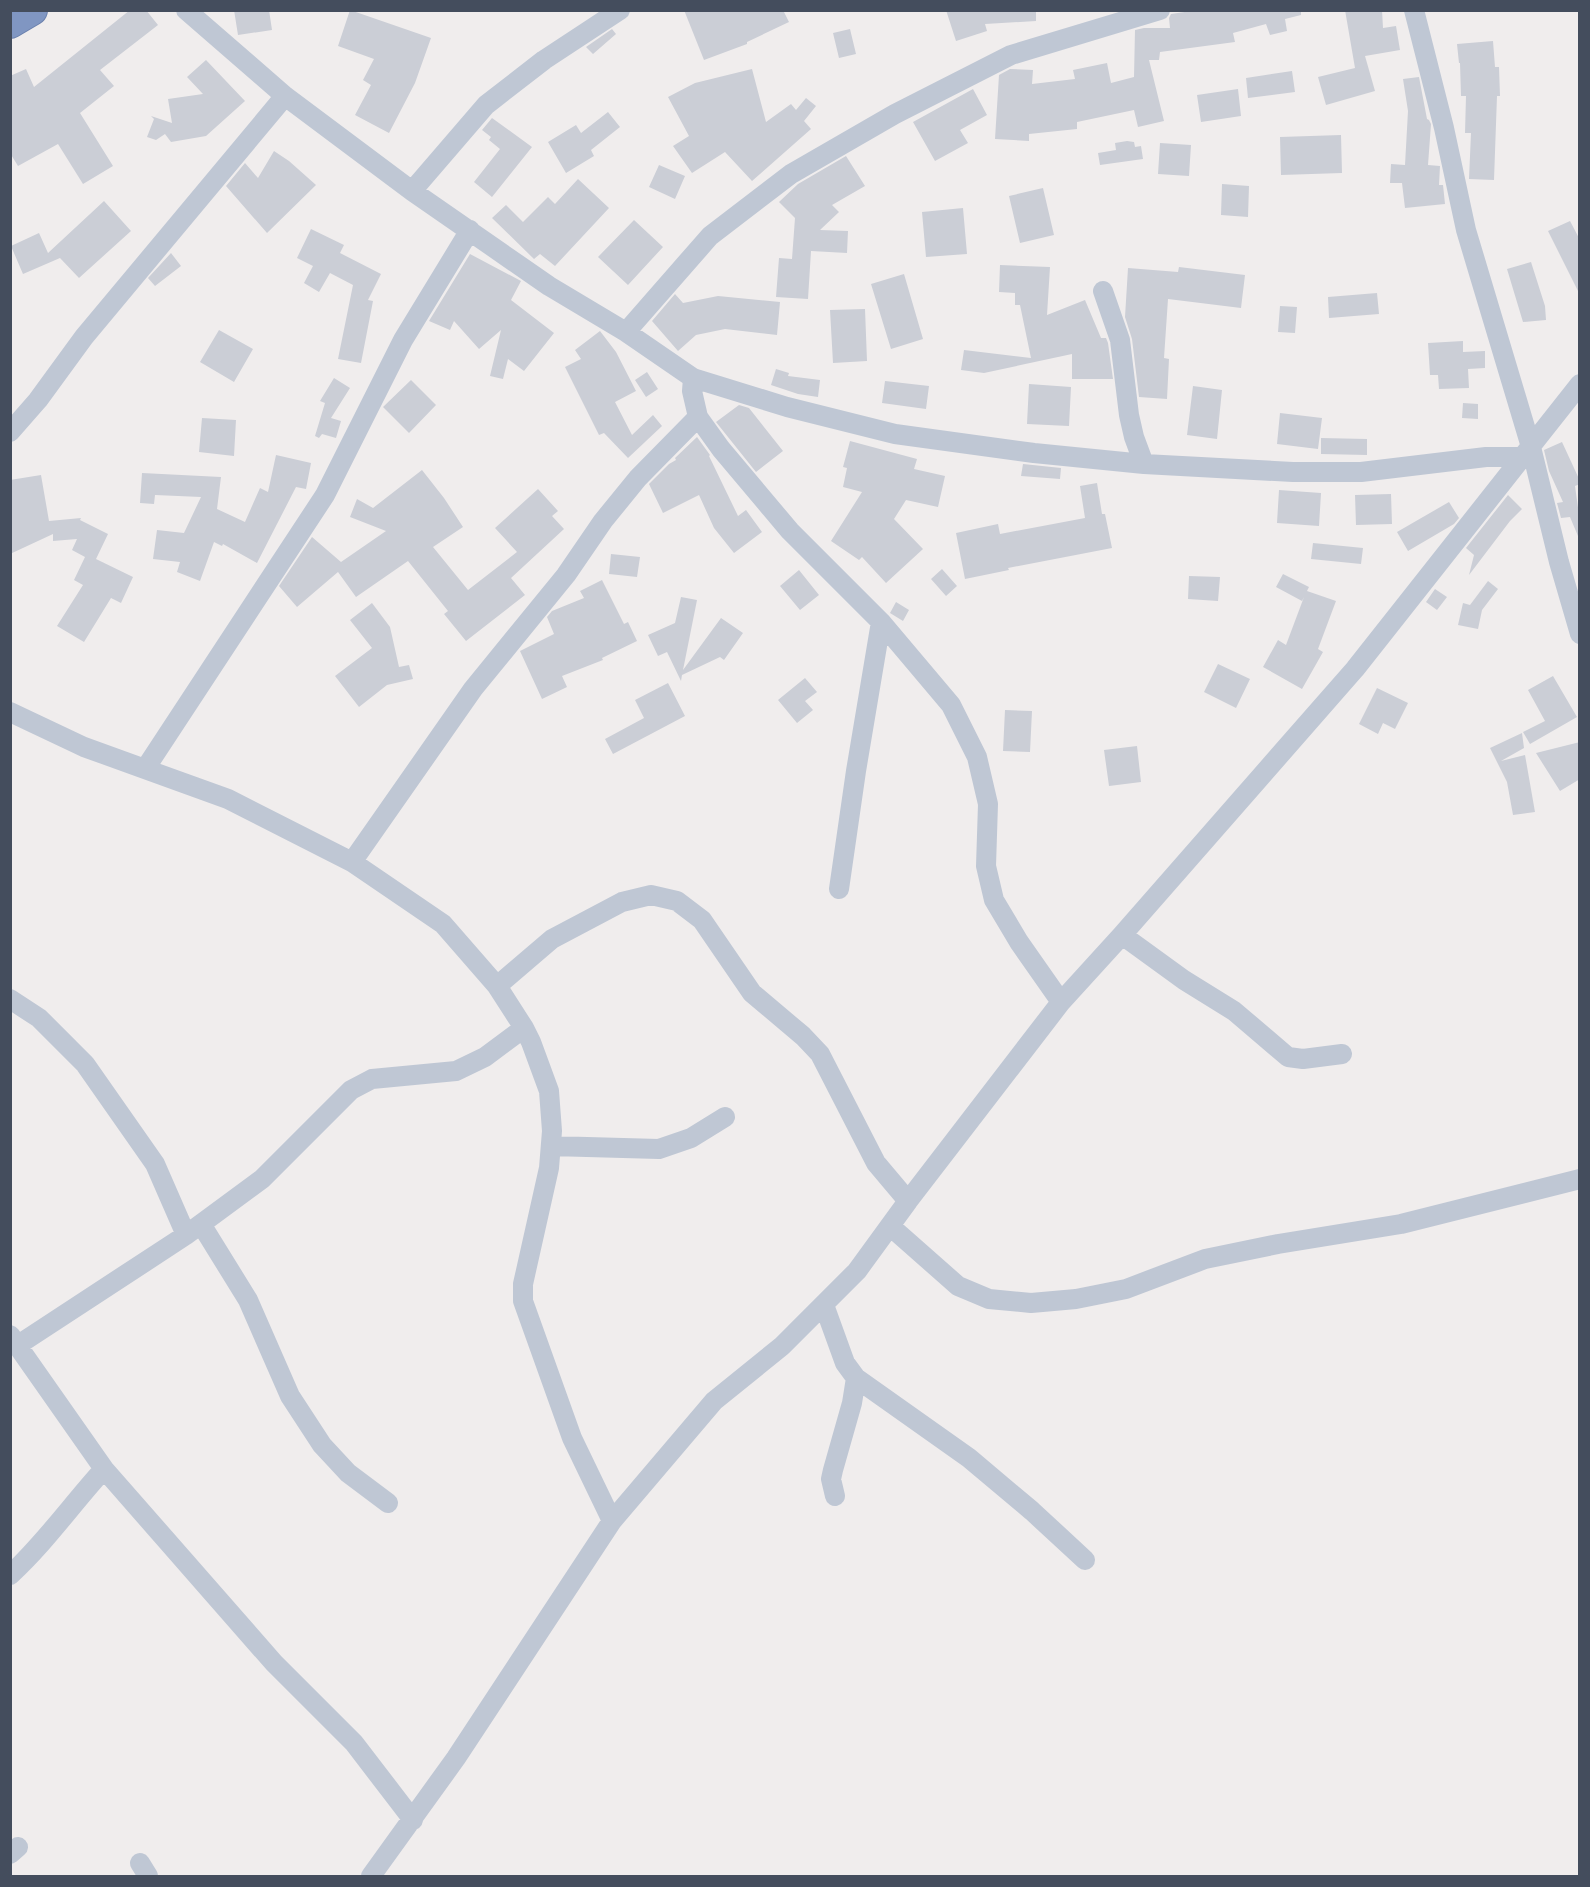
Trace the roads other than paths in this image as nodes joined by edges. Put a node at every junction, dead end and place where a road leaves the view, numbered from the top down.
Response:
1 (32, 10) edge
2 (186, 10) edge
3 (620, 10) edge
4 (1160, 10) edge
5 (1414, 10) edge
6 (10, 23) edge
7 (285, 96) junction
8 (412, 190) junction
9 (470, 230) junction
10 (1103, 291) dead end
11 (626, 332) junction
12 (693, 378) junction
13 (1580, 384) edge
14 (1580, 405) edge
15 (1560, 411) junction
16 (698, 417) junction
17 (10, 432) edge
18 (1527, 452) junction
19 (1144, 464) junction
20 (881, 622) junction
21 (1580, 634) edge
22 (10, 712) edge
23 (145, 769) junction
24 (352, 862) junction
25 (839, 889) dead end
26 (1122, 935) junction
27 (497, 986) junction
28 (10, 999) edge
29 (1061, 1002) junction
30 (524, 1028) junction
31 (1342, 1054) dead end
32 (725, 1117) dead end
33 (551, 1146) junction
34 (1580, 1179) edge
35 (908, 1201) junction
36 (890, 1226) junction
37 (194, 1229) junction
38 (824, 1305) junction
39 (14, 1340) edge
40 (856, 1378) junction
41 (104, 1469) junction
42 (835, 1496) dead end
43 (388, 1503) dead end
44 (612, 1521) junction
45 (1085, 1560) dead end
46 (10, 1575) edge
47 (413, 1820) junction
48 (371, 1876) edge

1 - 6 highway
2 - 7 street
3 - 8 street
4 - 11 street
5 - 18 street
7 - 8 street
7 - 17 street
8 - 9 street
9 - 11 street
9 - 23 street
10 - 19 street
11 - 12 street
12 - 16 street
12 - 19 street
13 - 15 street
14 - 15 street
15 - 18 street
16 - 20 street
16 - 24 street
18 - 19 street
18 - 21 street
18 - 26 street
20 - 25 street
20 - 29 street
22 - 23 street
23 - 24 street
24 - 27 street
26 - 29 street
26 - 31 street
27 - 30 street
27 - 35 street
28 - 37 street
29 - 35 street
30 - 33 street
30 - 37 street
32 - 33 street
33 - 44 street
34 - 36 street
35 - 36 street
36 - 38 street
37 - 39 street
37 - 43 street
38 - 40 street
38 - 44 street
39 - 41 street
40 - 42 street
40 - 45 street
41 - 46 street
41 - 47 street
44 - 47 street
47 - 48 street

